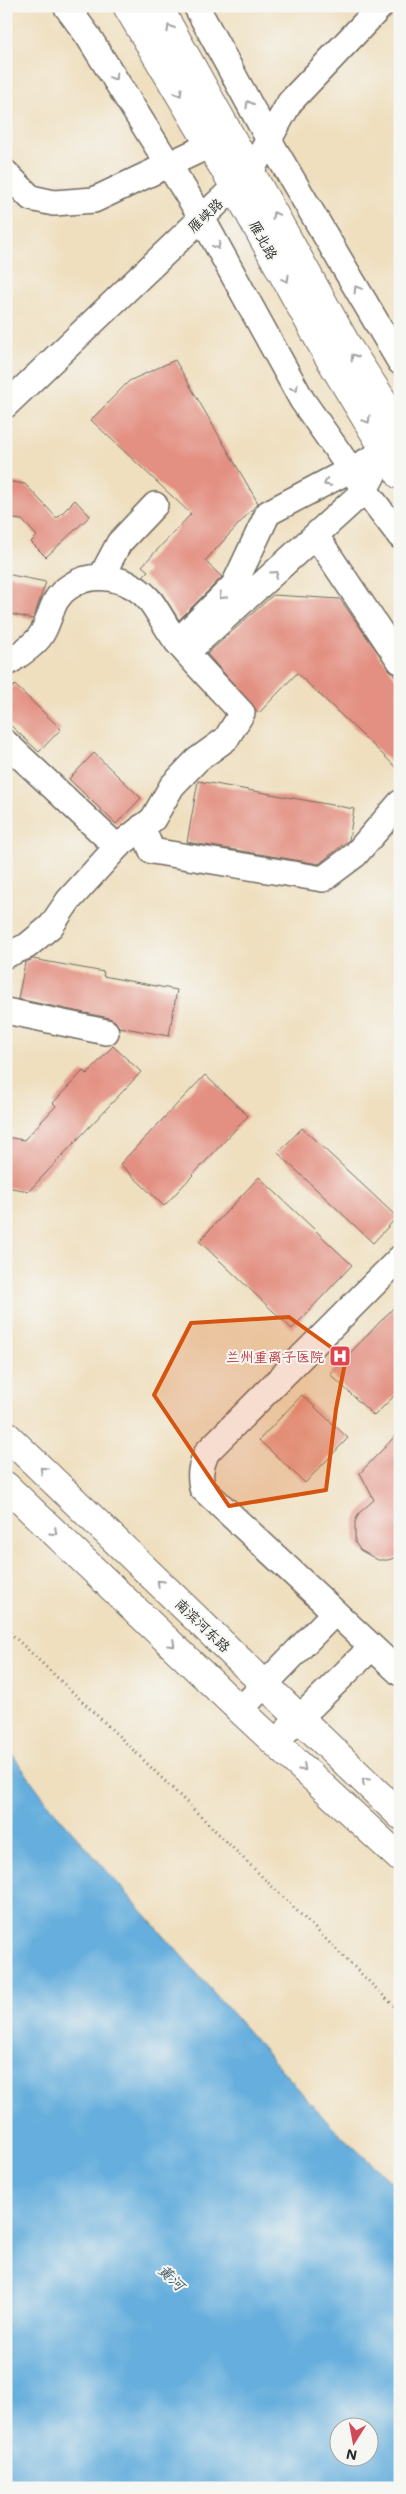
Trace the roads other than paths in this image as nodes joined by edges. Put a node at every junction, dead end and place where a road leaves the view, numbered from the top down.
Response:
1 (66, 6) edge
2 (127, 6) edge
3 (158, 6) edge
4 (196, 6) edge
5 (381, 6) edge
6 (269, 140) junction
7 (210, 145) junction
8 (168, 164) junction
9 (6, 173) edge
10 (243, 179) junction
11 (202, 218) junction
12 (400, 362) edge
13 (6, 405) edge
14 (400, 427) edge
15 (386, 451) junction
16 (400, 475) edge
17 (358, 480) junction
18 (156, 505) dead end
19 (316, 536) junction
20 (400, 536) edge
21 (101, 577) junction
22 (182, 648) junction
23 (400, 661) edge
24 (6, 664) edge
25 (6, 743) edge
26 (400, 803) edge
27 (142, 827) junction
28 (117, 847) junction
29 (6, 955) edge
30 (6, 1011) edge
31 (106, 1032) dead end
32 (400, 1258) edge
33 (6, 1435) edge
34 (6, 1486) edge
35 (335, 1612) junction
36 (372, 1647) junction
37 (400, 1673) edge
38 (265, 1684) junction
39 (240, 1710) junction
40 (300, 1718) junction
41 (275, 1742) junction
42 (400, 1815) edge
43 (400, 1858) edge

1 -> 8 street
2 -> 7 main road, 雁北路
10 -> 3 main road, 雁北路
6 -> 4 street
5 - 6 street, 雁峡路
6 - 10 street, 雁峡路
12 -> 6 street
7 - 8 street
7 - 10 main road, 雁北路
8 - 9 street
8 - 11 street
10 - 11 street, 雁峡路
14 -> 10 main road, 雁北路
10 -> 15 main road, 雁北路
11 - 13 street, 雁峡路
11 -> 17 street
15 - 16 main road, 雁北路
15 - 17 street
17 - 19 street
17 - 20 street
17 -> 22 street
18 - 21 street
22 -> 19 street
19 - 23 street
21 - 22 street
21 - 24 street
22 - 27 street
25 - 28 street
26 - 27 street
27 - 28 street
28 - 29 street
30 - 31 street
32 - 35 street
38 -> 33 main road, 南滨河东路
34 -> 39 main road
35 - 36 street
35 - 38 street
36 - 37 street
36 - 40 street
38 - 39 street
38 - 40 main road, 南滨河东路
39 - 41 main road
40 - 41 street
42 -> 40 main road, 南滨河东路
41 -> 43 main road

